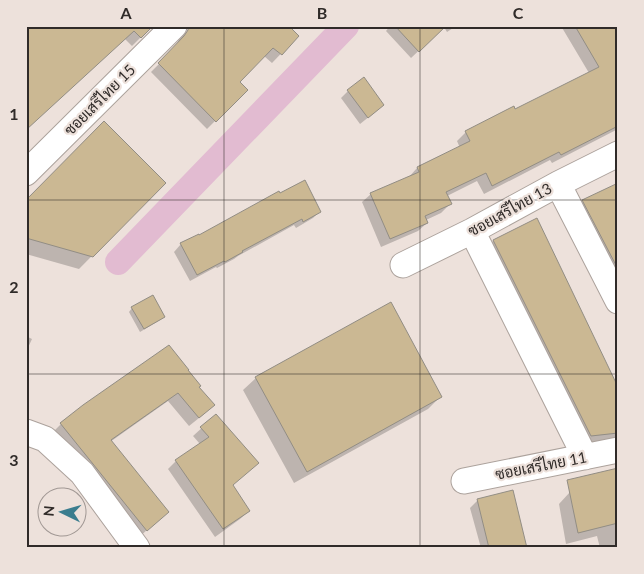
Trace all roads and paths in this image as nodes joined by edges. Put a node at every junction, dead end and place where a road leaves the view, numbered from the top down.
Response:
1 (174, 26) edge
2 (618, 154) edge
3 (26, 173) edge
4 (558, 184) junction
5 (472, 232) junction
6 (403, 265) dead end
7 (618, 301) edge
8 (26, 432) edge
9 (618, 450) edge
10 (585, 457) junction
11 (464, 481) dead end
12 (137, 548) edge

1 - 3 street, ซอยเสรีไทย 15
2 - 4 street, ซอยเสรีไทย 13
4 - 5 street, ซอยเสรีไทย 13
4 - 7 street
5 - 6 street, ซอยเสรีไทย 13
5 - 10 street
8 - 12 street
9 - 10 street, ซอยเสรีไทย 11
10 - 11 street, ซอยเสรีไทย 11

